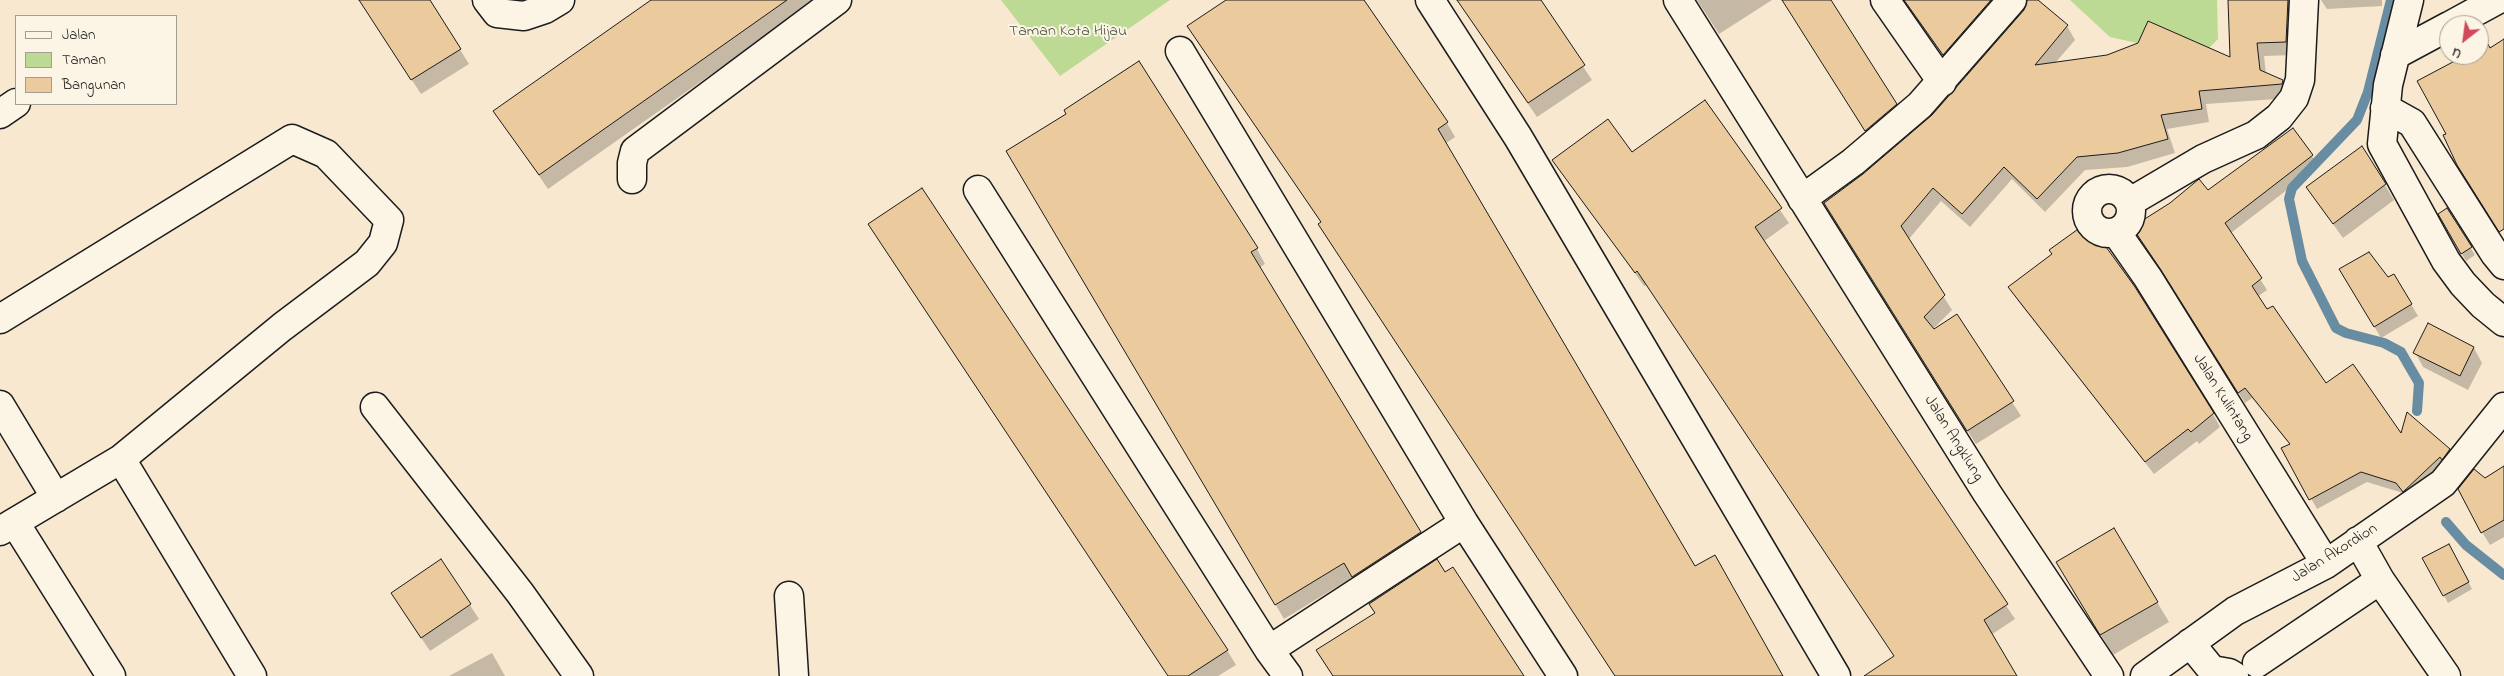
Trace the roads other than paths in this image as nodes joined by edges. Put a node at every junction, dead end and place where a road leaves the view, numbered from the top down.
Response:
1 (488, 0) edge
2 (560, 0) edge
3 (837, 0) edge
4 (1430, 0) edge
5 (1678, 0) edge
6 (1885, 0) edge
7 (2012, 0) edge
8 (2304, 0) edge
9 (2409, 0) edge
10 (2497, 0) edge
11 (2470, 15) edge
12 (2439, 32) edge
13 (1180, 51) dead end
14 (2395, 55) junction
15 (1942, 82) junction
16 (15, 105) edge
17 (2385, 108) junction
18 (0, 114) edge
19 (632, 179) dead end
20 (978, 190) dead end
21 (1802, 199) junction
22 (2130, 202) junction
23 (2116, 232) junction
24 (2504, 265) edge
25 (0, 319) edge
26 (2504, 322) edge
27 (0, 405) edge
28 (375, 407) dead end
29 (2504, 407) edge
30 (121, 459) junction
31 (56, 498) junction
32 (1464, 523) junction
33 (7, 527) edge
34 (2358, 541) junction
35 (2326, 564) junction
36 (2380, 580) junction
37 (789, 596) dead end
38 (2190, 643) junction
39 (1269, 650) junction
40 (2246, 670) edge
41 (2103, 674) edge
42 (111, 676) edge
43 (252, 676) edge
44 (579, 676) edge
45 (794, 676) edge
46 (1288, 676) edge
47 (1563, 676) edge
48 (1836, 676) edge
49 (2145, 676) edge
50 (2446, 676) edge

1 - 2 street
3 - 19 street
4 - 48 street
5 - 21 street, Jalan Angklung
6 - 15 street
7 - 15 street
8 - 22 street
9 - 14 street
10 - 11 street
12 - 14 street
13 - 32 street
14 - 17 street
15 - 21 street
16 - 18 street
17 - 24 street
17 - 26 street
20 - 39 street
21 - 41 street, Jalan Angklung
22 - 23 street
22 - 23 street
23 - 35 street, Jalan Kulintang
25 - 30 street
27 - 31 street
28 - 44 street
29 - 34 street, Jalan Akordion
30 - 31 street
30 - 43 street
31 - 33 street
32 - 39 street
32 - 47 street
33 - 42 street
34 - 35 street, Jalan Akordion
34 - 36 street
35 - 38 street, Jalan Akordion
36 - 40 street
36 - 50 street
37 - 45 street
38 - 40 street
38 - 49 street, Jalan Akordion
39 - 46 street

